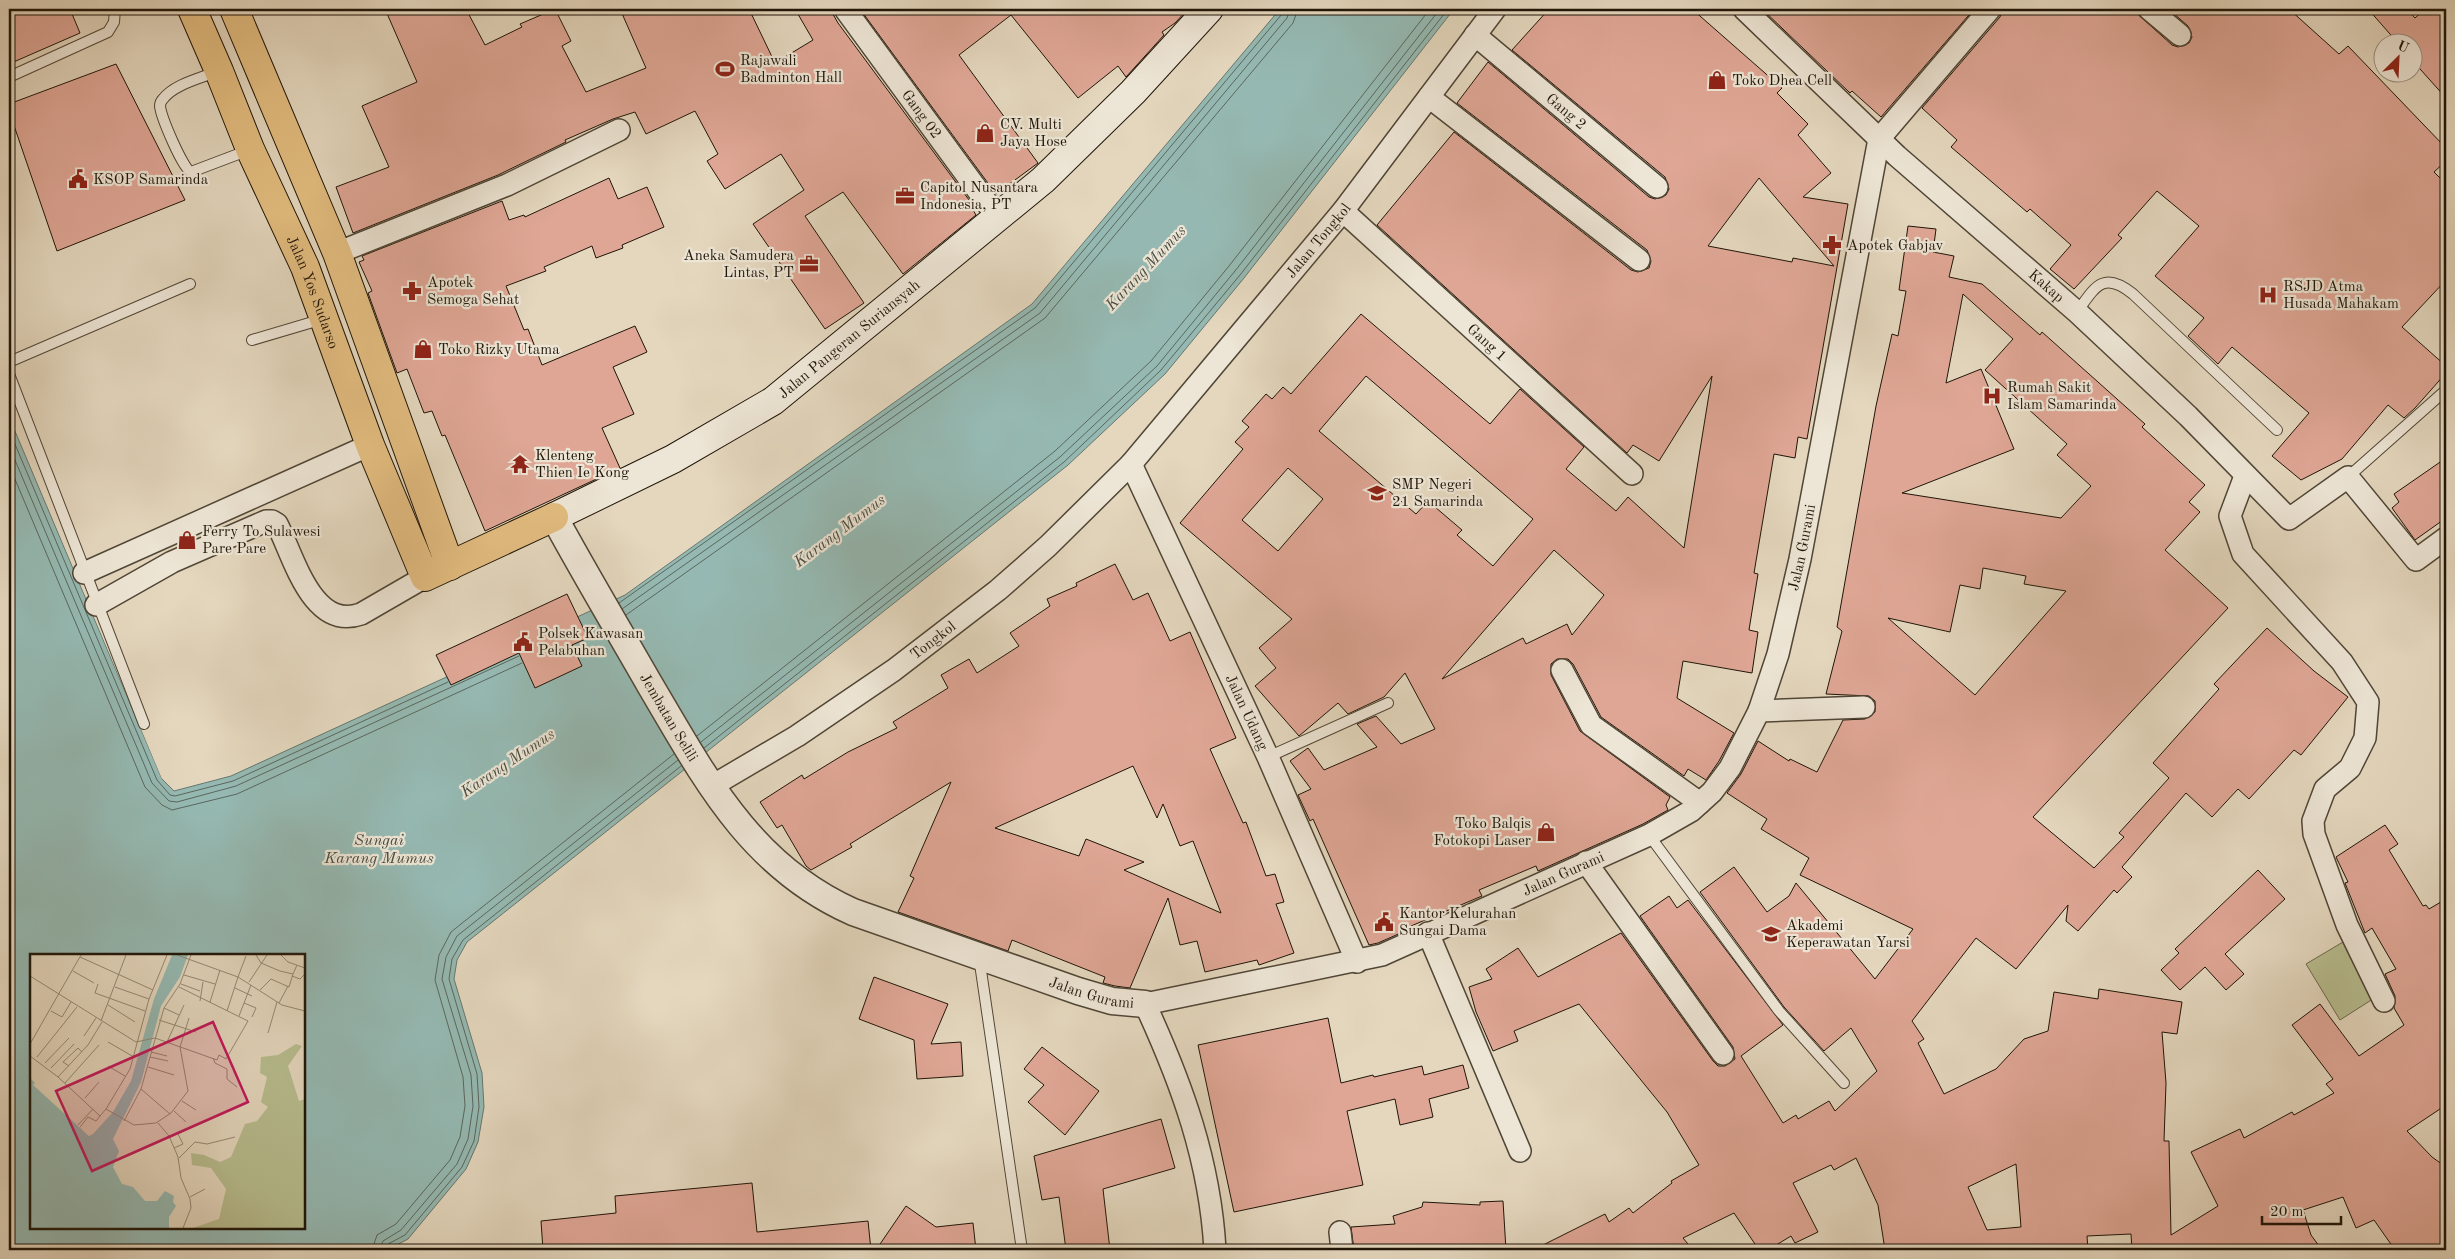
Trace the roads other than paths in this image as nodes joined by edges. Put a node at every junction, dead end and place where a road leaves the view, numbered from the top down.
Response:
1 (115, 9) edge
2 (192, 9) edge
3 (234, 9) edge
4 (845, 9) edge
5 (1208, 9) edge
6 (1495, 9) edge
7 (1744, 9) edge
8 (1990, 9) edge
9 (2149, 9) edge
10 (1475, 35) junction
11 (2180, 35) dead end
12 (219, 70) junction
13 (9, 77) edge
14 (1429, 97) junction
15 (619, 130) dead end
16 (1880, 140) junction
17 (250, 149) junction
18 (1657, 187) dead end
19 (1343, 211) junction
20 (998, 218) junction
21 (337, 253) junction
22 (1639, 260) dead end
23 (190, 284) dead end
24 (2077, 312) junction
25 (322, 318) junction
26 (252, 340) dead end
27 (9, 362) edge
28 (9, 374) edge
29 (2446, 390) edge
30 (2277, 430) dead end
31 (370, 445) junction
32 (1131, 464) junction
33 (1632, 474) dead end
34 (2245, 476) junction
35 (2348, 477) junction
36 (554, 518) junction
37 (2446, 538) edge
38 (450, 566) junction
39 (84, 573) junction
40 (425, 578) junction
41 (96, 605) junction
42 (1562, 670) dead end
43 (1388, 703) dead end
44 (1864, 706) dead end
45 (1759, 711) junction
46 (144, 724) dead end
47 (1268, 757) junction
48 (712, 786) junction
49 (1700, 803) junction
50 (1649, 835) junction
51 (1586, 862) junction
52 (1428, 933) junction
53 (979, 956) junction
54 (1356, 962) junction
55 (2384, 1001) dead end
56 (1145, 1004) junction
57 (1724, 1054) dead end
58 (1844, 1083) dead end
59 (1520, 1151) dead end
60 (1022, 1250) edge
61 (1216, 1250) edge

1 - 13 lane
2 - 12 highway, Jalan Yos Sudarso
3 - 21 highway
4 - 20 street, Gang 02
5 - 20 main road, Jalan Pangeran Suriansyah
6 - 10 street, Jalan Tongkol
7 - 16 street, Kakap
8 - 16 street
9 - 11 street
10 - 14 street, Jalan Tongkol
10 - 18 street, Gang 2
12 - 17 highway, Jalan Yos Sudarso
12 - 17 lane
14 - 19 street, Jalan Tongkol
14 - 22 street
15 - 21 street
16 - 24 street, Kakap
16 - 45 street, Jalan Gurami
17 - 25 highway, Jalan Yos Sudarso
19 - 32 street, Jalan Tongkol
19 - 33 street, Gang 1
20 - 36 main road, Jalan Pangeran Suriansyah
21 - 38 highway
23 - 27 lane
24 - 30 lane
24 - 34 street, Kakap
25 - 26 lane
25 - 31 highway, Jalan Yos Sudarso
28 - 39 lane
29 - 35 lane
31 - 39 street
31 - 40 highway, Jalan Yos Sudarso
32 - 47 street, Jalan Udang
32 - 48 street, Tongkol
34 - 35 street, Kakap
34 - 55 street
35 - 37 street
36 - 38 highway, Jalan Pangeran Suriansyah
36 - 48 street, Jembatan Selili
38 - 40 highway, Jalan Pangeran Suriansyah
39 - 41 lane
40 - 41 street
41 - 46 lane
42 - 49 street
43 - 47 lane
44 - 45 street
45 - 49 street, Jalan Gurami
47 - 54 street, Jalan Udang
48 - 53 street, Jalan Gurami
49 - 50 street, Jalan Gurami
50 - 51 street, Jalan Gurami
50 - 58 lane
51 - 52 street, Jalan Gurami
51 - 57 street
52 - 54 street, Jalan Gurami
52 - 59 street
53 - 56 street, Jalan Gurami
53 - 60 lane
54 - 56 street, Jalan Gurami
56 - 61 street

